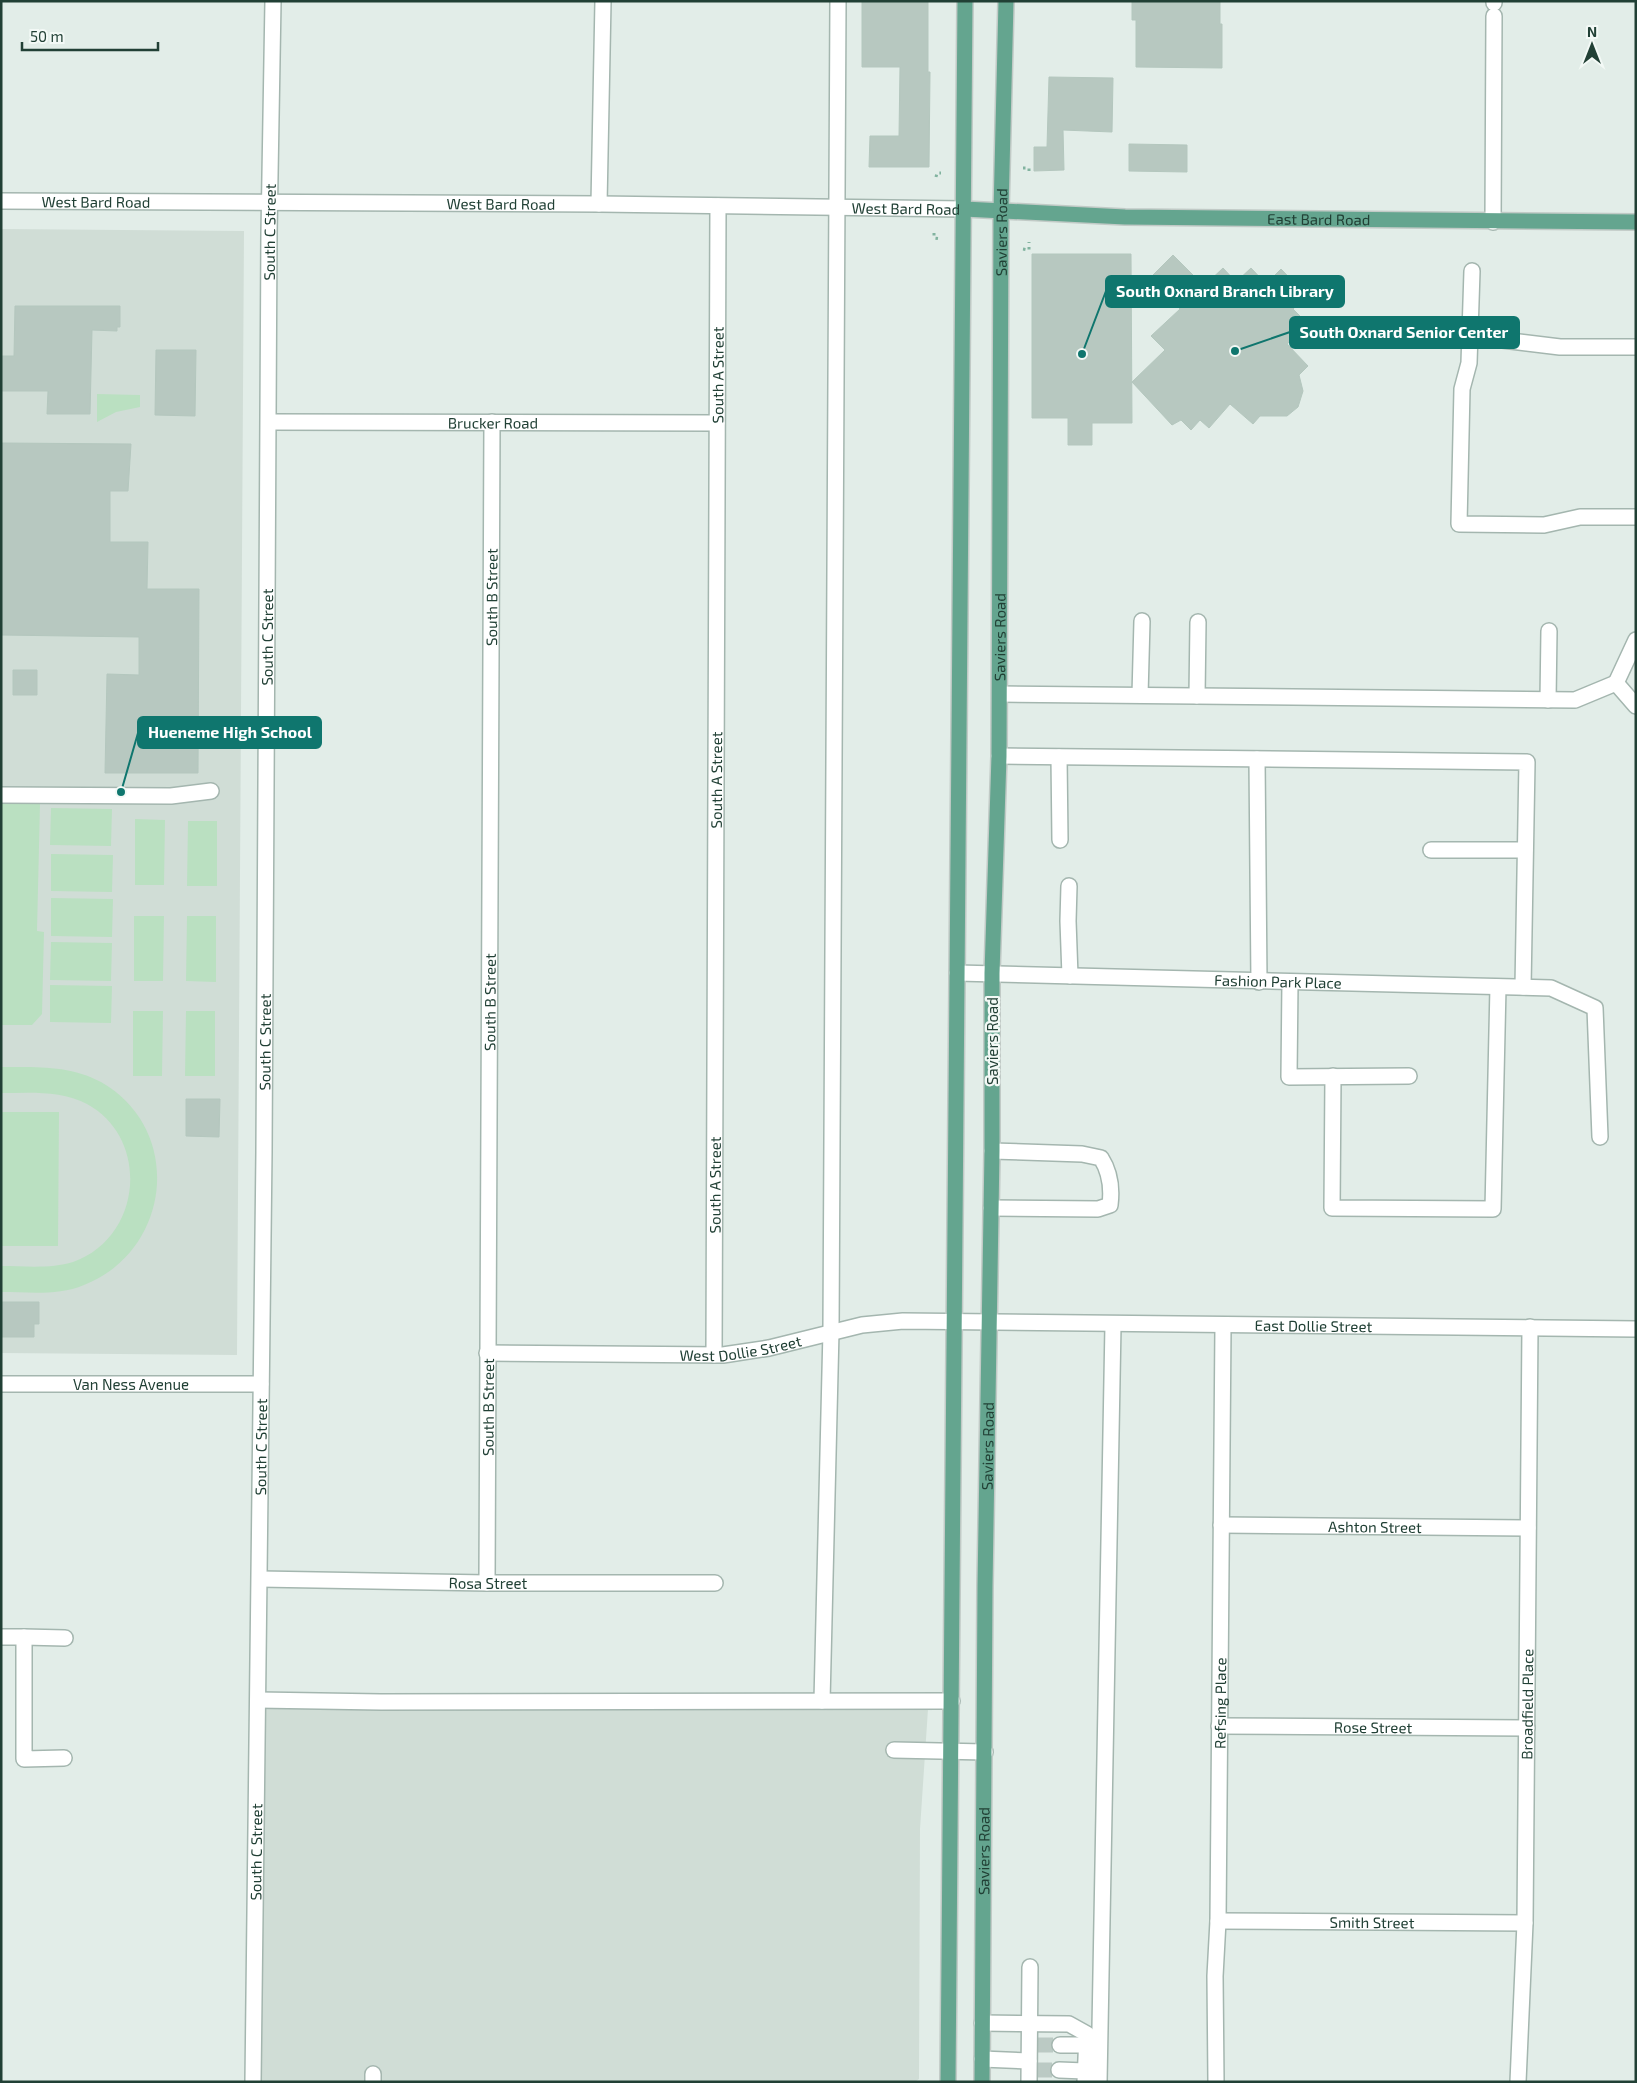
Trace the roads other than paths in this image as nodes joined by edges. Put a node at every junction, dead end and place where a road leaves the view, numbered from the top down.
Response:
1 (273, 1) edge
2 (602, 1) edge
3 (838, 1) edge
4 (965, 1) edge
5 (1006, 1) edge
6 (1494, 7) edge
7 (1, 201) edge
8 (270, 204) junction
9 (599, 204) junction
10 (718, 206) junction
11 (836, 208) junction
12 (964, 209) junction
13 (1001, 212) junction
14 (1493, 222) junction
15 (1636, 222) edge
16 (1472, 270) dead end
17 (1470, 336) junction
18 (1636, 347) edge
19 (269, 422) junction
20 (492, 422) junction
21 (717, 422) junction
22 (1636, 517) edge
23 (1142, 621) dead end
24 (1198, 622) dead end
25 (1549, 631) dead end
26 (1636, 640) edge
27 (1616, 683) junction
28 (1000, 694) junction
29 (1140, 695) junction
30 (1197, 696) junction
31 (1548, 700) junction
32 (1636, 706) edge
33 (1000, 756) junction
34 (1059, 756) junction
35 (1258, 759) junction
36 (211, 791) dead end
37 (1, 795) edge
38 (1060, 840) dead end
39 (1431, 850) dead end
40 (1525, 850) junction
41 (1069, 886) dead end
42 (957, 973) junction
43 (992, 973) junction
44 (1070, 976) junction
45 (1259, 982) junction
46 (1290, 982) junction
47 (1498, 987) junction
48 (1524, 987) junction
49 (1333, 1076) junction
50 (1409, 1076) dead end
51 (1600, 1137) dead end
52 (992, 1151) junction
53 (991, 1208) junction
54 (954, 1322) junction
55 (990, 1322) junction
56 (1114, 1325) junction
57 (1223, 1326) junction
58 (1530, 1327) junction
59 (1636, 1328) edge
60 (830, 1331) junction
61 (487, 1353) junction
62 (714, 1355) junction
63 (1, 1384) edge
64 (261, 1384) junction
65 (1221, 1526) junction
66 (1528, 1528) junction
67 (260, 1580) junction
68 (487, 1583) junction
69 (714, 1583) dead end
70 (1, 1637) edge
71 (24, 1637) junction
72 (65, 1638) dead end
73 (258, 1700) junction
74 (822, 1700) junction
75 (952, 1701) junction
76 (1219, 1726) junction
77 (1526, 1728) junction
78 (894, 1750) dead end
79 (951, 1751) junction
80 (985, 1752) junction
81 (64, 1758) dead end
82 (1218, 1921) junction
83 (1525, 1923) junction
84 (1030, 1966) dead end
85 (982, 2023) junction
86 (1030, 2024) junction
87 (1060, 2045) tunnel mouth
88 (1091, 2052) junction
89 (982, 2059) junction
90 (1060, 2070) tunnel mouth
91 (1031, 2071) edge
92 (1085, 2076) edge
93 (253, 2082) edge
94 (948, 2082) edge
95 (982, 2082) edge
96 (1099, 2082) edge
97 (1216, 2082) edge
98 (1518, 2082) edge

1 - 8 street, South C Street
2 - 9 street
3 - 11 street
4 - 12 main road
5 - 13 main road, Saviers Road
6 - 14 street
7 - 8 street, West Bard Road
8 - 9 street, West Bard Road
8 - 19 street, South C Street
9 - 10 street, West Bard Road
10 - 11 street, West Bard Road
10 - 21 street, South A Street
11 - 12 street, West Bard Road
11 - 60 street
12 - 13 main road, West Bard Road
12 - 42 main road
13 - 14 main road, East Bard Road
13 - 28 main road, Saviers Road
14 - 15 main road, East Bard Road
16 - 17 street
17 - 18 street
17 - 22 street
19 - 20 street, Brucker Road
19 - 64 street, South C Street
20 - 21 street, Brucker Road
20 - 61 street, South B Street
21 - 62 street, South A Street
23 - 29 street
24 - 30 street
25 - 31 street
26 - 27 street
27 - 31 street
27 - 32 street
28 - 29 street
28 - 33 main road, Saviers Road
29 - 30 street
30 - 31 street
33 - 34 street
33 - 43 main road, Saviers Road
34 - 35 street
34 - 38 street
35 - 40 street
35 - 45 street
36 - 37 street
39 - 40 street
40 - 48 street
41 - 44 street
42 - 43 street, Fashion Park Place
42 - 54 main road
43 - 44 street, Fashion Park Place
43 - 52 main road, Saviers Road
44 - 45 street, Fashion Park Place
45 - 46 street, Fashion Park Place
46 - 47 street, Fashion Park Place
46 - 49 street
47 - 48 street, Fashion Park Place
47 - 49 street
48 - 51 street, Fashion Park Place
49 - 50 street
52 - 53 main road, Saviers Road
52 - 53 street
53 - 55 main road, Saviers Road
54 - 55 street, West Dollie Street
54 - 60 street, West Dollie Street
54 - 75 main road
55 - 56 street, East Dollie Street
55 - 80 main road, Saviers Road
56 - 57 street, East Dollie Street
56 - 88 street
57 - 58 street, East Dollie Street
57 - 65 street, Refsing Place
58 - 59 street, East Dollie Street
58 - 66 street, Broadfield Place
60 - 62 street, West Dollie Street
60 - 74 street
61 - 62 street, West Dollie Street
61 - 68 street, South B Street
63 - 64 street, Van Ness Avenue
64 - 67 street, South C Street
65 - 66 street, Ashton Street
65 - 76 street, Refsing Place
66 - 77 street, Broadfield Place
67 - 68 street, Rosa Street
67 - 73 street, South C Street
68 - 69 street, Rosa Street
70 - 71 street
71 - 72 street
71 - 81 street
73 - 74 street
73 - 93 street, South C Street
74 - 75 street
75 - 79 main road
76 - 77 street, Rose Street
76 - 82 street, Refsing Place
77 - 83 street, Broadfield Place
78 - 79 street
79 - 80 street
79 - 94 main road
80 - 85 main road, Saviers Road
82 - 83 street, Smith Street
82 - 97 street, Refsing Place
83 - 98 street, Broadfield Place
84 - 86 street
85 - 86 street
85 - 89 main road, Saviers Road
86 - 88 street
86 - 91 street
87 - 88 street
88 - 92 street
88 - 96 street
89 - 91 street
89 - 95 main road, Saviers Road
90 - 92 street

